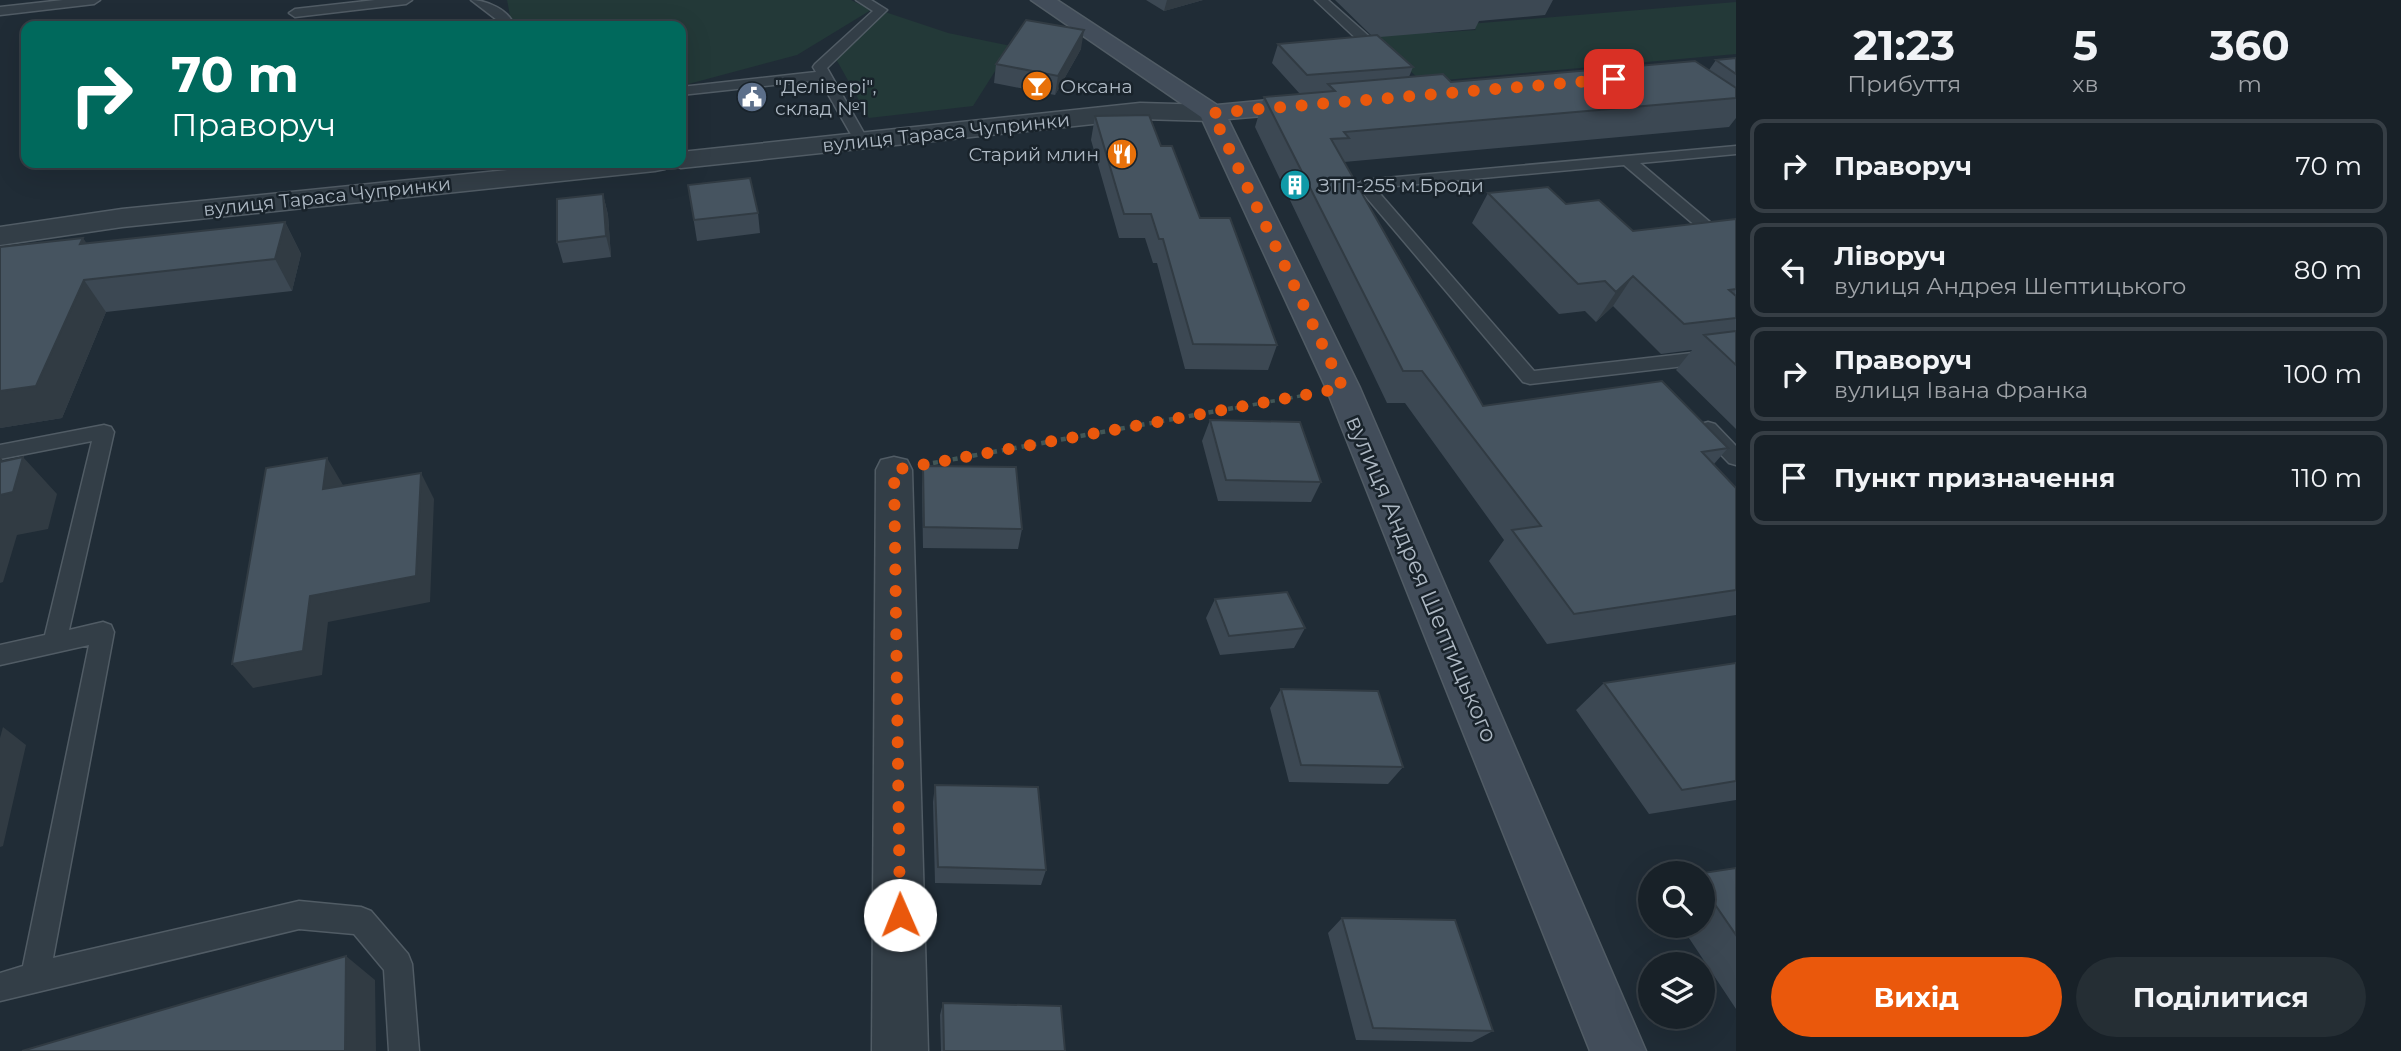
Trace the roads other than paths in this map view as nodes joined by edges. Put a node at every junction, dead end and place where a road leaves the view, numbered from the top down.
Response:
1 (94, 0) edge
2 (406, 0) edge
3 (477, 0) edge
4 (862, 0) edge
5 (1042, 0) edge
6 (1321, 0) edge
7 (0, 10) edge
8 (295, 13) dead end
9 (507, 21) edge
10 (1398, 69) edge
11 (825, 75) junction
12 (686, 90) edge
13 (1334, 103) edge
14 (1212, 113) junction
15 (862, 142) junction
16 (1736, 150) edge
17 (686, 160) edge
18 (1627, 160) junction
19 (607, 168) edge
20 (0, 236) edge
21 (1736, 252) edge
22 (1736, 354) edge
23 (1645, 365) junction
24 (1661, 382) edge
25 (1694, 415) edge
26 (0, 452) edge
27 (1736, 458) edge
28 (894, 470) road end
29 (55, 643) junction
30 (0, 655) edge
31 (34, 977) junction
32 (0, 987) edge
33 (404, 1051) edge
34 (900, 1051) edge
35 (1618, 1051) edge

1 - 7 lane
2 - 8 lane
3 - 9 lane
4 - 11 lane
5 - 14 main road
6 - 10 lane
11 - 12 lane
11 - 15 lane
13 - 14 main road
14 - 15 street, вулиця Тараса Чупринки
14 - 35 main road, вулиця Андрея Шептицького
15 - 17 street, вулиця Тараса Чупринки
16 - 18 lane
18 - 21 lane
18 - 23 lane
19 - 20 street, вулиця Тараса Чупринки
22 - 23 lane
23 - 24 lane
25 - 27 lane
26 - 29 lane
28 - 34 street
29 - 30 lane
29 - 31 lane
31 - 32 lane
31 - 33 lane

